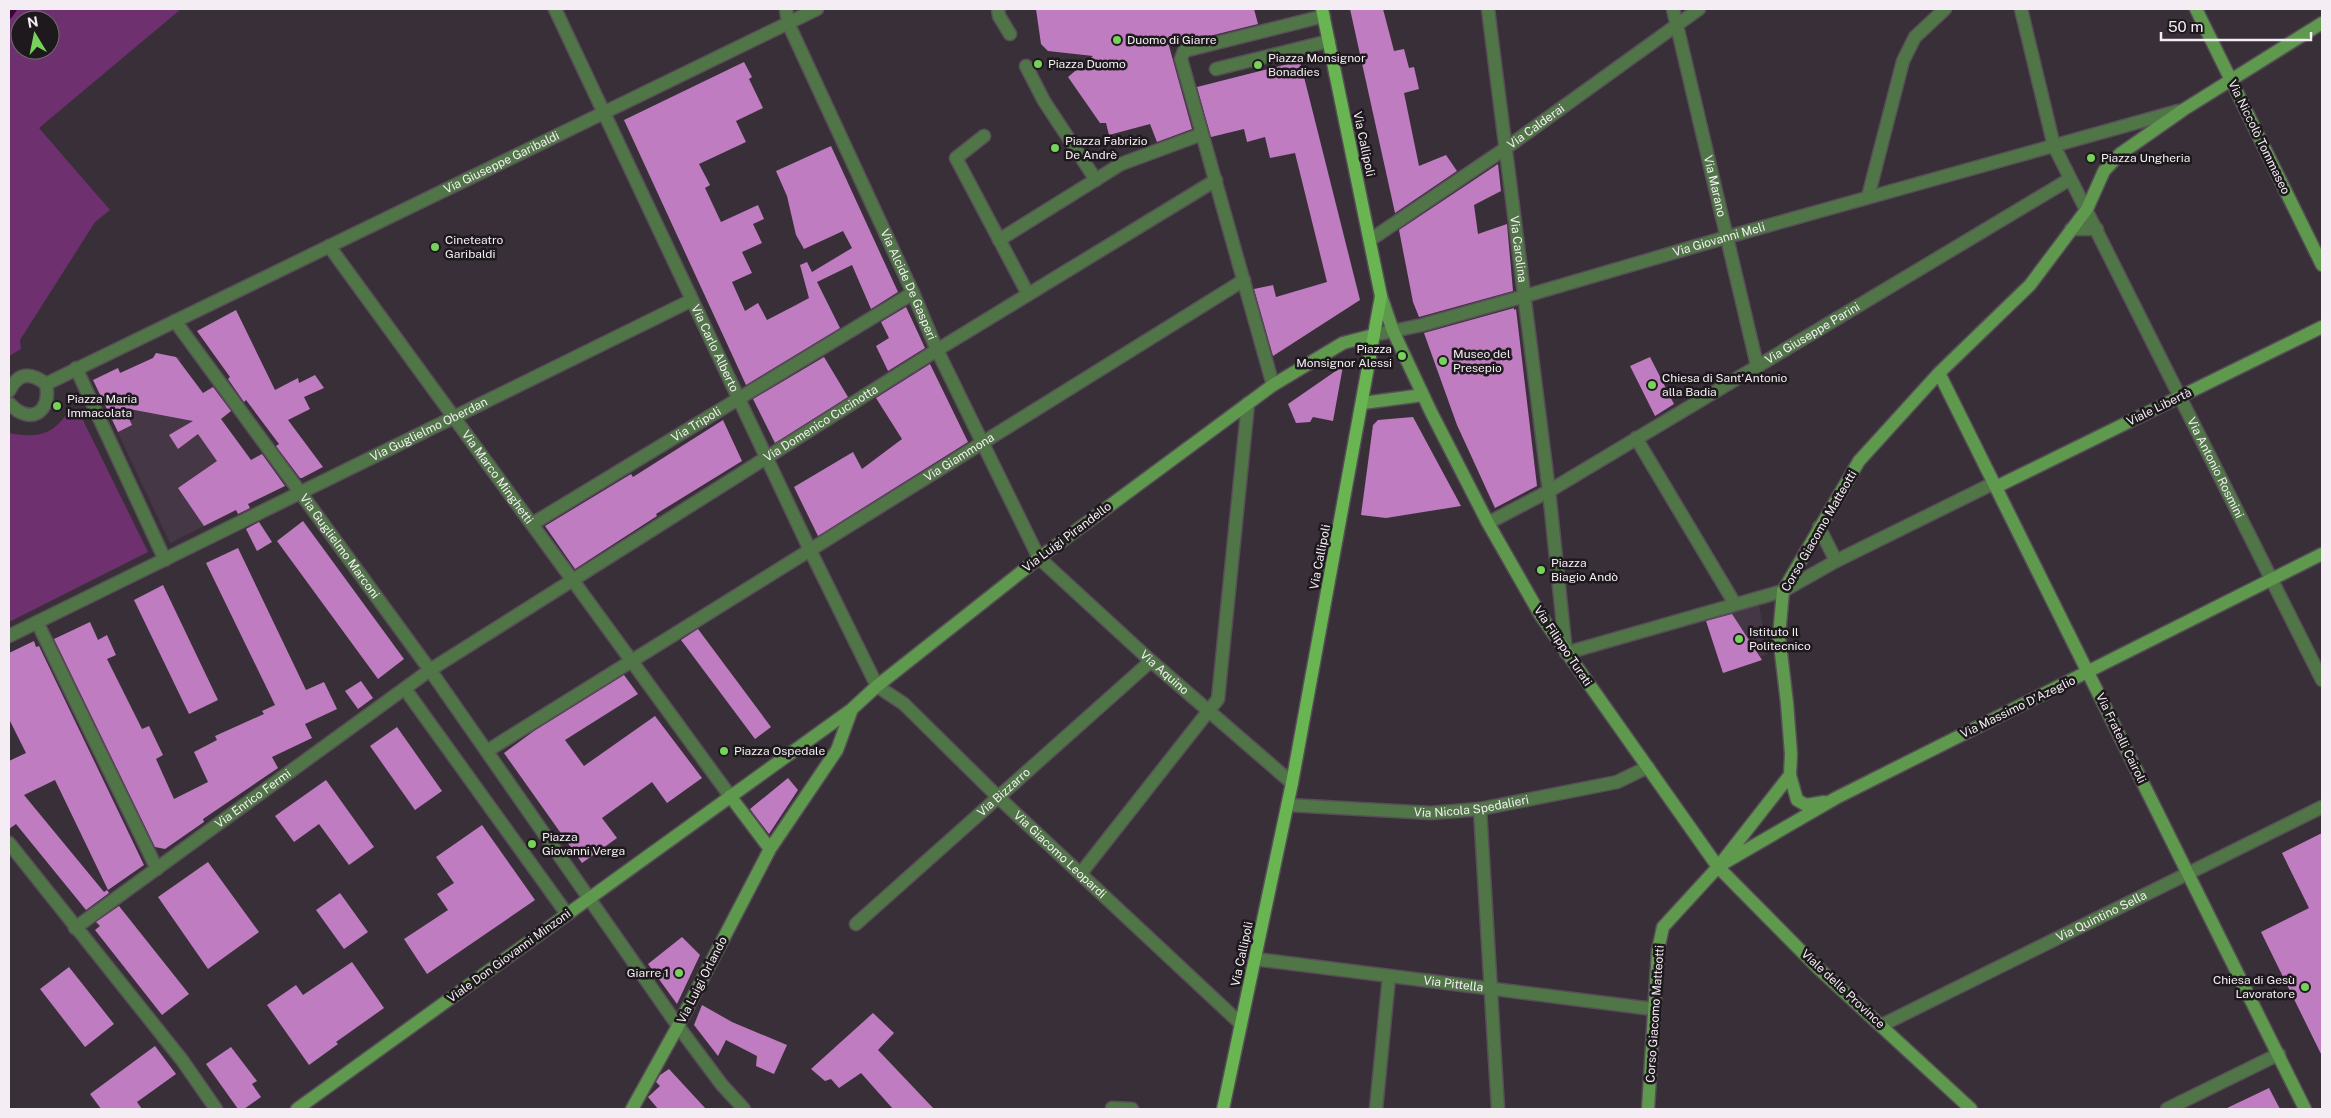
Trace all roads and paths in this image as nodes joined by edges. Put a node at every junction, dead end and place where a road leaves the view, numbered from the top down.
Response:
1 (555, 9) edge
2 (786, 9) edge
3 (817, 9) edge
4 (998, 9) edge
5 (1488, 9) edge
6 (1673, 9) edge
7 (1699, 9) edge
8 (1946, 9) edge
9 (2021, 9) edge
10 (2196, 9) edge
11 (1323, 12) edge
12 (788, 23) junction
13 (2322, 24) edge
14 (1676, 25) junction
15 (1010, 34) dead end
16 (1329, 41) junction
17 (1026, 66) dead end
18 (1216, 69) dead end
19 (2230, 80) junction
20 (2183, 110) junction
21 (604, 112) junction
22 (1202, 134) junction
23 (984, 136) dead end
24 (2049, 147) junction
25 (1506, 148) junction
26 (2070, 179) junction
27 (1096, 180) junction
28 (1216, 180) junction
29 (1868, 198) junction
30 (2087, 209) junction
31 (2071, 229) junction
32 (2097, 229) junction
33 (1727, 237) junction
34 (1000, 240) junction
35 (1370, 240) junction
36 (329, 246) junction
37 (2322, 265) edge
38 (1244, 280) junction
39 (913, 293) junction
40 (1028, 294) junction
41 (1381, 296) junction
42 (1525, 296) junction
43 (692, 300) junction
44 (180, 318) junction
45 (2322, 327) edge
46 (1393, 331) junction
47 (1374, 335) junction
48 (937, 350) junction
49 (1757, 365) junction
50 (76, 368) junction
51 (1939, 373) junction
52 (46, 384) junction
53 (1273, 385) junction
54 (1423, 395) junction
55 (2182, 396) junction
56 (9, 398) edge
57 (738, 399) junction
58 (1248, 402) junction
59 (1363, 403) junction
60 (454, 417) junction
61 (1636, 438) junction
62 (981, 443) junction
63 (766, 458) junction
64 (1995, 485) junction
65 (1549, 490) junction
66 (300, 492) junction
67 (532, 524) junction
68 (1488, 524) junction
69 (1819, 527) junction
70 (810, 550) junction
71 (2322, 554) edge
72 (1039, 558) junction
73 (165, 560) junction
74 (1836, 561) junction
75 (572, 579) junction
76 (2271, 579) junction
77 (1783, 591) junction
78 (1735, 604) junction
79 (37, 622) junction
80 (9, 636) edge
81 (1566, 652) junction
82 (631, 661) junction
83 (1150, 661) junction
84 (430, 670) junction
85 (2088, 672) junction
86 (2322, 680) edge
87 (877, 686) junction
88 (405, 689) junction
89 (852, 709) junction
90 (1207, 711) junction
91 (486, 751) junction
92 (1648, 767) junction
93 (1790, 775) junction
94 (1292, 783) junction
95 (998, 796) junction
96 (1836, 798) junction
97 (725, 799) junction
98 (1288, 805) junction
99 (2322, 807) edge
100 (1480, 809) junction
101 (9, 843) edge
102 (770, 849) junction
103 (1718, 867) junction
104 (157, 869) junction
105 (1080, 873) junction
106 (2188, 873) junction
107 (590, 897) junction
108 (566, 914) junction
109 (856, 924) dead end
110 (75, 928) junction
111 (1255, 959) junction
112 (1389, 977) junction
113 (1491, 990) junction
114 (1653, 1009) junction
115 (1241, 1024) junction
116 (1882, 1025) junction
117 (678, 1026) junction
118 (2279, 1054) junction
119 (2306, 1107) edge
120 (1112, 1108) edge
121 (216, 1109) edge
122 (297, 1109) edge
123 (632, 1109) edge
124 (744, 1109) edge
125 (1132, 1109) edge
126 (1223, 1109) edge
127 (1376, 1109) edge
128 (1498, 1109) edge
129 (1648, 1109) edge
130 (1971, 1109) edge
131 (2167, 1109) edge

1 - 21 street, Via Carlo Alberto
2 - 12 street, Via Alcide De Gasperi
3 - 12 street, Via Giuseppe Garibaldi
4 - 15 street
5 - 25 street, Via Carolina
6 - 14 street, Via Marano
7 - 14 street, Via Calderai
8 - 29 street
9 - 24 street, Via Antonio Rosmini
10 - 19 street, Via Niccolò Tommaseo
11 - 16 main road, Via Callipoli
11 - 22 street
12 - 21 street, Via Giuseppe Garibaldi
12 - 39 street, Via Alcide De Gasperi
13 - 19 street, Corso Giacomo Matteotti
14 - 25 street, Via Calderai
14 - 33 street, Via Marano
16 - 18 street
16 - 35 main road, Via Callipoli
17 - 27 street
19 - 20 street, Corso Giacomo Matteotti
19 - 37 street, Via Niccolò Tommaseo
20 - 24 street, Via Giovanni Meli
20 - 30 street, Corso Giacomo Matteotti
21 - 36 street, Via Giuseppe Garibaldi
21 - 43 street, Via Carlo Alberto
22 - 27 street
22 - 28 street
23 - 34 street
24 - 26 street, Via Antonio Rosmini
24 - 29 street, Via Giovanni Meli
25 - 35 street, Via Calderai
25 - 42 street, Via Carolina
26 - 30 street, Via Antonio Rosmini
26 - 49 street, Via Giuseppe Parini
27 - 34 street
28 - 38 street
28 - 40 street, Via Domenico Cucinotta
29 - 33 street, Via Giovanni Meli
30 - 31 street, Corso Giacomo Matteotti
30 - 32 street, Via Antonio Rosmini
31 - 32 street
31 - 51 street, Corso Giacomo Matteotti
32 - 55 street, Via Antonio Rosmini
33 - 42 street, Via Giovanni Meli
33 - 49 street, Via Marano
34 - 40 street
35 - 41 main road, Via Callipoli
36 - 44 street, Via Giuseppe Garibaldi
36 - 60 street, Via Marco Minghetti
38 - 53 street
38 - 62 street, Via Giammona
39 - 48 street, Via Alcide De Gasperi
39 - 57 street, Via Tripoli
40 - 48 street, Via Domenico Cucinotta
41 - 46 street, Via Filippo Turati
41 - 47 main road, Via Callipoli
42 - 46 street, Via Giovanni Meli
42 - 65 street, Via Carolina
43 - 57 street, Via Carlo Alberto
43 - 60 street, Via Guglielmo Oberdan
44 - 50 street, Via Giuseppe Garibaldi
44 - 66 street, Via Guglielmo Marconi
45 - 55 street, Viale Libertà
46 - 47 street, Via Giovanni Meli
46 - 54 street, Via Filippo Turati
47 - 53 street, Via Luigi Pirandello
47 - 59 main road, Via Callipoli
48 - 62 street, Via Alcide De Gasperi
48 - 63 street, Via Domenico Cucinotta
49 - 61 street, Via Giuseppe Parini
50 - 52 street, Via Giuseppe Garibaldi
50 - 73 street
51 - 64 street, Via Fratelli Cairoli
51 - 69 street, Corso Giacomo Matteotti
52 - 56 street
52 - 56 street
53 - 58 street, Via Luigi Pirandello
54 - 59 street
54 - 68 street, Via Filippo Turati
55 - 64 street, Viale Libertà
55 - 76 street, Via Antonio Rosmini
57 - 63 street, Via Carlo Alberto
57 - 67 street, Via Tripoli
58 - 72 street, Via Luigi Pirandello
58 - 90 street
59 - 94 main road, Via Callipoli
60 - 66 street, Via Guglielmo Oberdan
60 - 67 street, Via Marco Minghetti
61 - 65 street, Via Giuseppe Parini
61 - 78 street
62 - 70 street, Via Giammona
62 - 72 street, Via Alcide De Gasperi
63 - 70 street, Via Carlo Alberto
63 - 75 street, Via Domenico Cucinotta
64 - 74 street, Viale Libertà
64 - 85 street, Via Fratelli Cairoli
65 - 68 street, Via Giuseppe Parini
65 - 81 street, Via Carolina
66 - 73 street, Via Guglielmo Oberdan
66 - 84 street, Via Guglielmo Marconi
67 - 75 street, Via Marco Minghetti
68 - 81 street, Via Filippo Turati
69 - 74 street
69 - 77 street, Corso Giacomo Matteotti
70 - 82 street, Via Giammona
70 - 87 street, Via Carlo Alberto
71 - 76 street, Via Massimo D'Azeglio
72 - 83 street, Via Aquino
72 - 87 street, Via Luigi Pirandello
73 - 79 street, Via Guglielmo Oberdan
74 - 77 street, Viale Libertà
75 - 82 street, Via Marco Minghetti
75 - 84 street, Via Domenico Cucinotta
76 - 85 street, Via Massimo D'Azeglio
76 - 86 street, Via Antonio Rosmini
77 - 78 street, Viale Libertà
77 - 93 street, Corso Giacomo Matteotti
78 - 81 street, Viale Libertà
79 - 80 street, Via Guglielmo Oberdan
79 - 104 street
81 - 92 street, Via Filippo Turati
82 - 91 street
82 - 97 street, Via Marco Minghetti
83 - 90 street, Via Aquino
83 - 95 street, Via Bizzarro
84 - 88 street, Via Enrico Fermi
84 - 91 street, Via Guglielmo Marconi
85 - 96 street, Via Massimo D'Azeglio
85 - 106 street, Via Fratelli Cairoli
87 - 89 street, Via Luigi Pirandello
87 - 95 street, Via Giacomo Leopardi
88 - 104 street, Via Enrico Fermi
88 - 108 street
89 - 97 street, Via Luigi Pirandello
89 - 102 street, Via Luigi Orlando
90 - 94 street, Via Aquino
90 - 105 street
91 - 107 street, Via Guglielmo Marconi
92 - 100 street, Via Nicola Spedalieri
92 - 103 street, Via Filippo Turati
93 - 96 street
93 - 103 street, Corso Giacomo Matteotti
94 - 98 main road, Via Callipoli
95 - 105 street, Via Giacomo Leopardi
95 - 109 street, Via Bizzarro
96 - 103 street, Via Massimo D'Azeglio
97 - 102 street
97 - 107 street, Viale Don Giovanni Minzoni
98 - 100 street, Via Nicola Spedalieri
98 - 111 main road, Via Callipoli
99 - 106 street, Via Quintino Sella
100 - 113 street
101 - 110 street
102 - 117 street, Via Luigi Orlando
103 - 114 street, Corso Giacomo Matteotti
103 - 116 street, Viale delle Province
104 - 110 street, Via Enrico Fermi
105 - 115 street, Via Giacomo Leopardi
106 - 116 street, Via Quintino Sella
106 - 118 street, Via Fratelli Cairoli
107 - 108 street, Viale Don Giovanni Minzoni
107 - 117 street
108 - 122 street, Viale Don Giovanni Minzoni
110 - 121 street
111 - 112 street, Via Pittella
111 - 115 main road, Via Callipoli
112 - 113 street, Via Pittella
112 - 127 street
113 - 114 street, Via Pittella
113 - 128 street
114 - 129 street, Corso Giacomo Matteotti
115 - 126 main road, Via Callipoli
116 - 130 street, Viale delle Province
117 - 123 street, Via Luigi Orlando
117 - 124 street
118 - 119 street, Via Fratelli Cairoli
118 - 131 street
120 - 125 street

